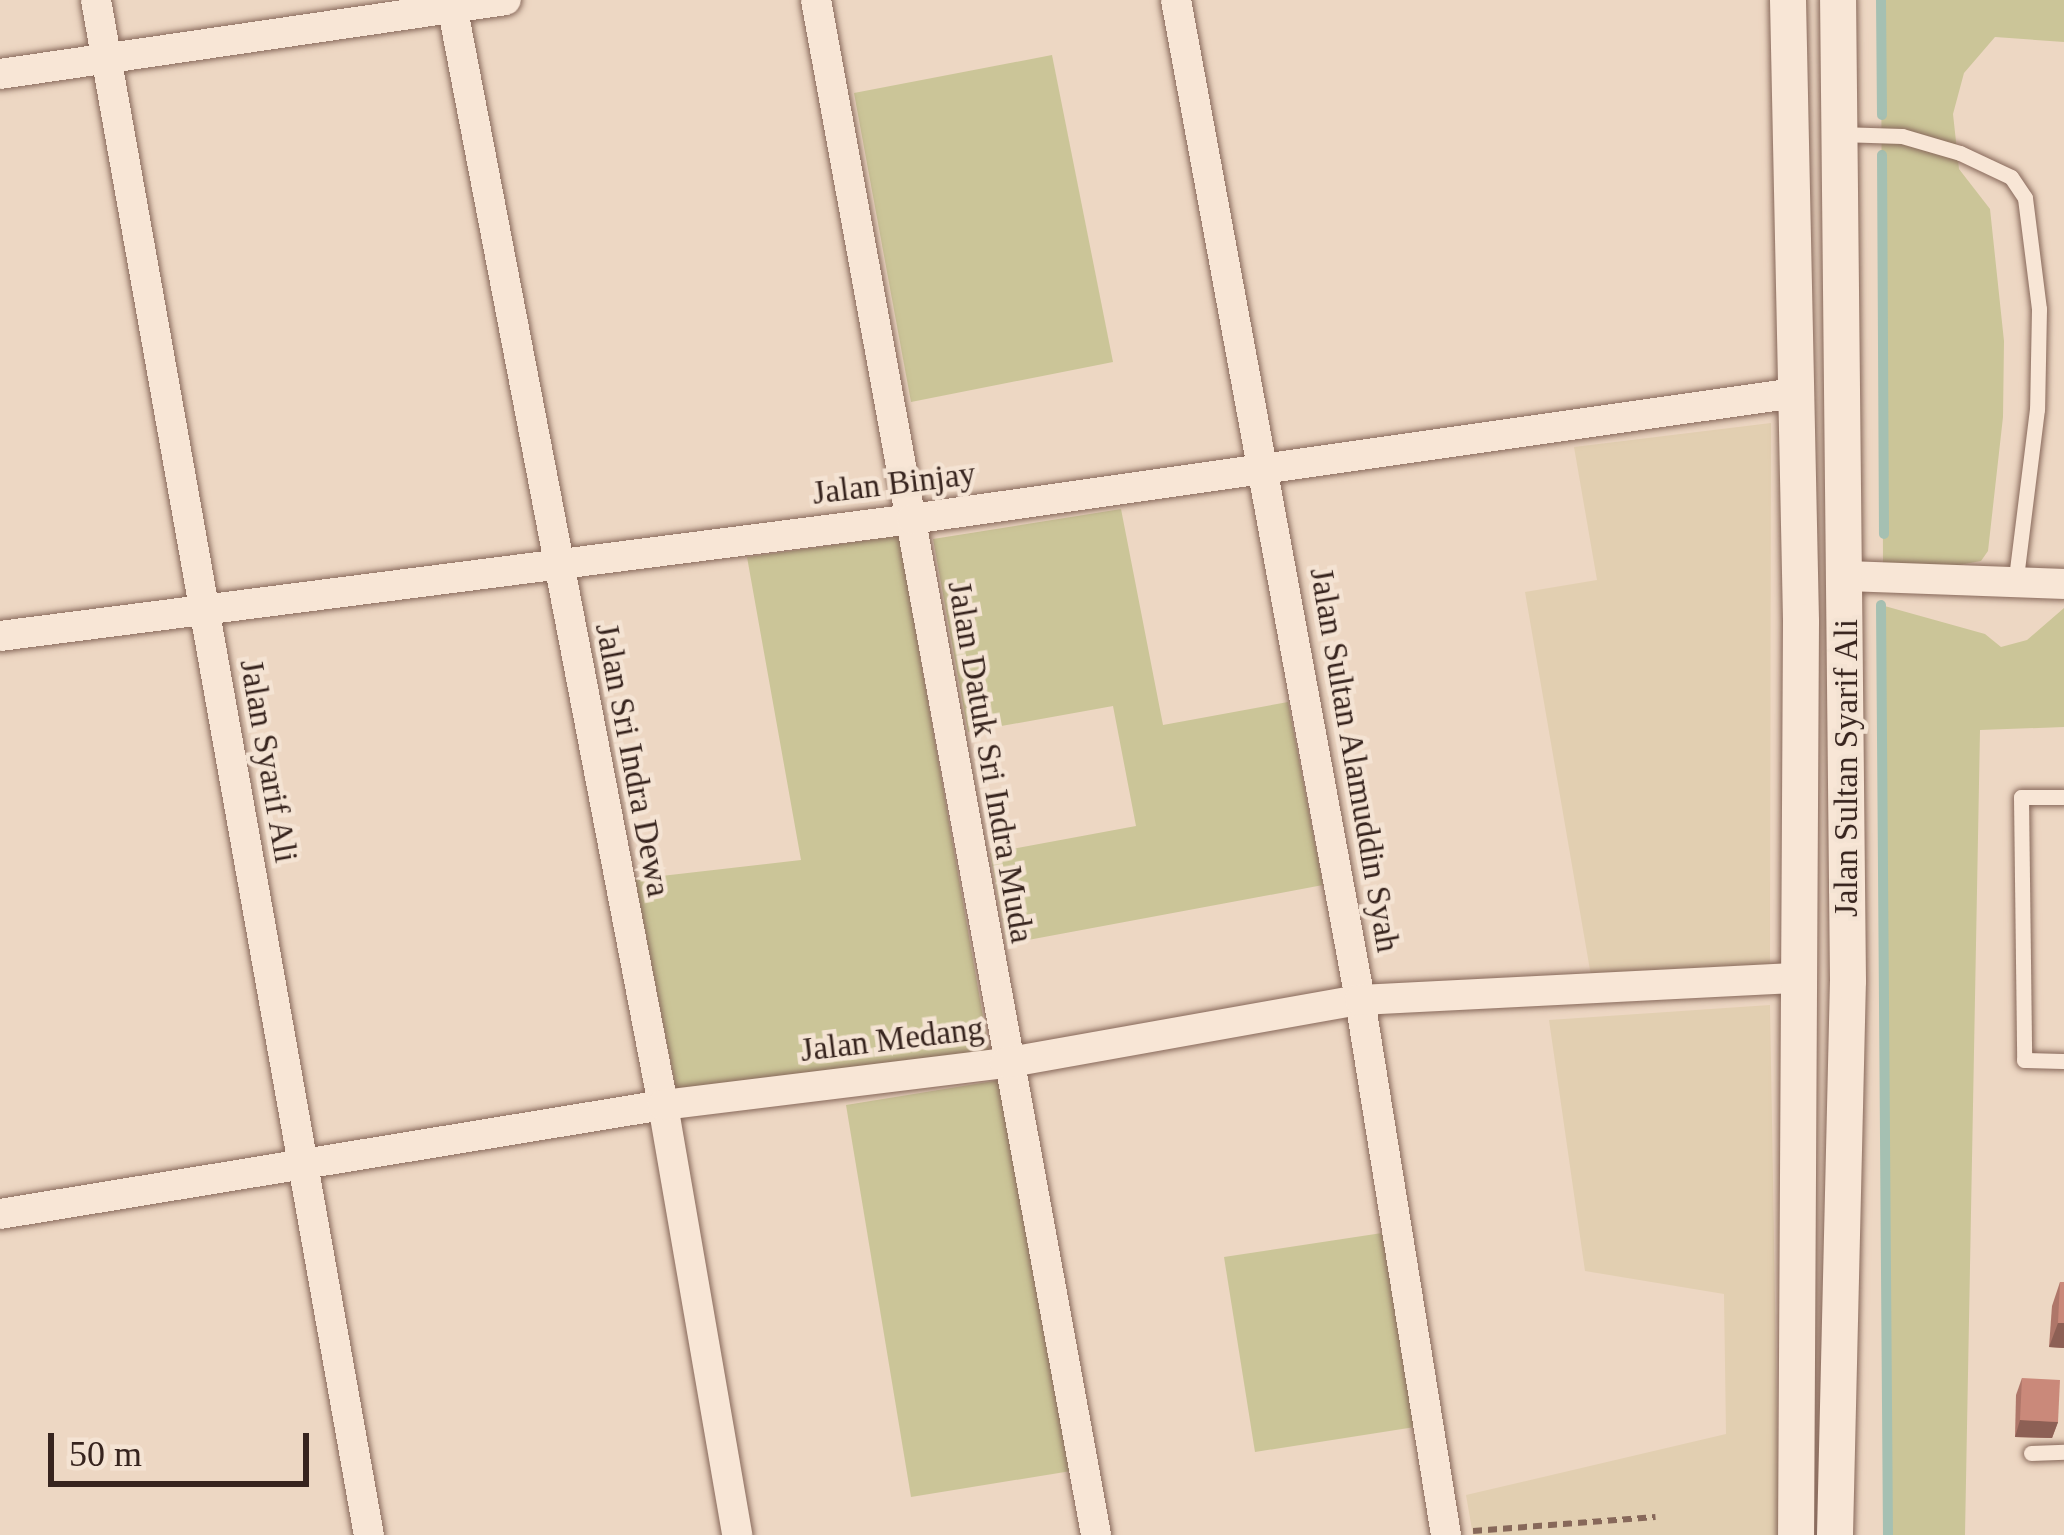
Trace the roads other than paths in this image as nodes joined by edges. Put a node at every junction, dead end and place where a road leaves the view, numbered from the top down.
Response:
1 (96, 0) edge
2 (506, 0) edge
3 (816, 0) edge
4 (1175, 0) edge
5 (1788, 0) edge
6 (1838, 0) edge
7 (452, 3) edge
8 (106, 60) junction
9 (0, 74) edge
10 (1839, 134) junction
11 (1795, 393) junction
12 (1265, 471) junction
13 (912, 519) junction
14 (556, 560) junction
15 (1848, 576) junction
16 (2064, 584) edge
17 (2015, 585) junction
18 (205, 606) junction
19 (1801, 622) junction
20 (1845, 629) junction
21 (0, 636) edge
22 (2064, 797) edge
23 (1798, 978) junction
24 (1360, 1000) junction
25 (2064, 1061) edge
26 (1005, 1063) junction
27 (663, 1105) junction
28 (300, 1162) junction
29 (0, 1214) edge
30 (2064, 1452) edge
31 (2031, 1453) dead end
32 (1442, 1534) edge
33 (369, 1535) edge
34 (736, 1535) edge
35 (1096, 1535) edge
36 (1796, 1535) edge
37 (1835, 1535) edge

1 - 8 street, Jalan Syarif Ali
2 - 7 street
3 - 13 street, Jalan Datuk Sri Indra Muda
4 - 12 street, Jalan Sultan Alamuddin Syah
5 - 11 street, Jalan Sultan Syarif Ali
6 - 10 street, Jalan Sultan Syarif Ali
7 - 8 street
7 - 14 street, Jalan Sri Indra Dewa
8 - 9 street
8 - 18 street, Jalan Syarif Ali
10 - 15 street, Jalan Sultan Syarif Ali
10 - 17 lane
11 - 12 street, Jalan Binjay
11 - 19 street, Jalan Sultan Syarif Ali
12 - 13 street, Jalan Binjay
12 - 24 street, Jalan Sultan Alamuddin Syah
13 - 14 street, Jalan Binjay
13 - 26 street, Jalan Datuk Sri Indra Muda
14 - 18 street, Jalan Binjay
14 - 27 street, Jalan Sri Indra Dewa
15 - 17 street
15 - 20 street, Jalan Sultan Syarif Ali
16 - 17 street
18 - 21 street, Jalan Binjay
18 - 28 street, Jalan Syarif Ali
19 - 20 street
19 - 23 street, Jalan Sultan Syarif Ali
20 - 37 street, Jalan Sultan Syarif Ali
22 - 25 lane
23 - 24 street, Jalan Medang
23 - 36 street, Jalan Sultan Syarif Ali
24 - 26 street, Jalan Medang
24 - 32 street, Jalan Sultan Alamuddin Syah
26 - 27 street, Jalan Medang
26 - 35 street, Jalan Datuk Sri Indra Muda
27 - 28 street, Jalan Medang
27 - 34 street, Jalan Sri Indra Dewa
28 - 29 street, Jalan Medang
28 - 33 street, Jalan Syarif Ali
30 - 31 lane

